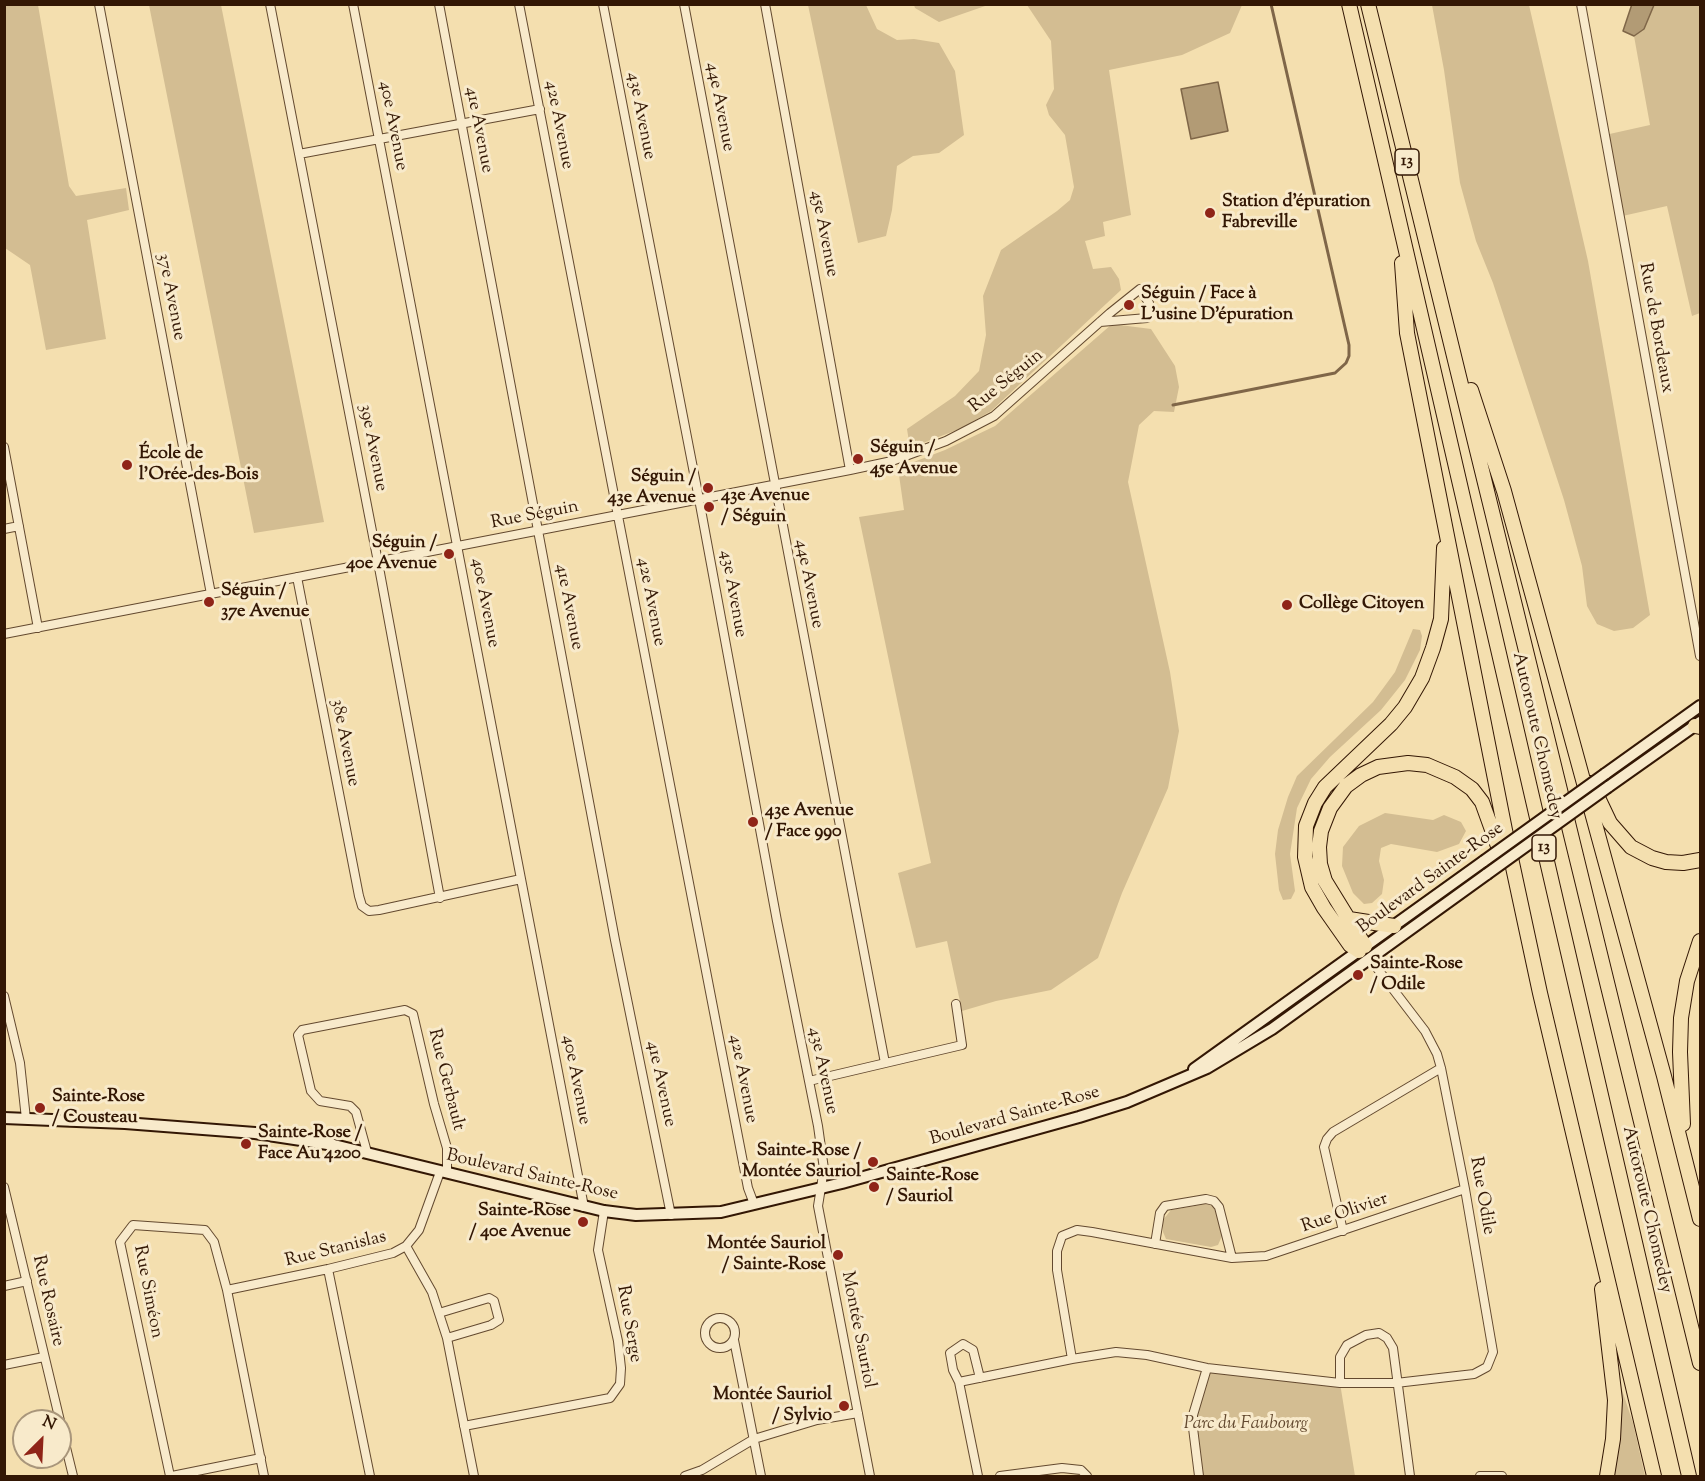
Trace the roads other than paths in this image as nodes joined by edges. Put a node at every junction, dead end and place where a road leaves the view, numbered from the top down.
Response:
1 (99, 4) edge
2 (270, 4) edge
3 (353, 4) edge
4 (439, 4) edge
5 (519, 4) edge
6 (603, 4) edge
7 (684, 4) edge
8 (765, 4) edge
9 (1349, 4) edge
10 (1368, 4) edge
11 (1581, 4) edge
12 (540, 109) junction
13 (461, 124) junction
14 (379, 139) junction
15 (299, 154) junction
16 (1399, 219) junction
17 (1439, 294) junction
18 (1100, 322) junction
19 (4, 447) edge
20 (850, 470) junction
21 (774, 485) junction
22 (699, 499) junction
23 (618, 515) junction
24 (1444, 522) junction
25 (19, 526) junction
26 (4, 529) edge
27 (538, 531) junction
28 (458, 546) junction
29 (378, 562) junction
30 (297, 578) junction
31 (211, 594) junction
32 (38, 628) junction
33 (4, 634) edge
34 (1701, 656) edge
35 (1701, 706) edge
36 (1699, 725) edge
37 (1573, 746) junction
38 (1701, 860) edge
39 (521, 879) junction
40 (440, 898) junction
41 (1524, 918) junction
42 (1349, 919) junction
43 (1394, 926) junction
44 (1701, 941) edge
45 (1365, 952) junction
46 (4, 996) edge
47 (956, 1004) dead end
48 (885, 1063) junction
49 (1442, 1068) junction
50 (809, 1081) junction
51 (4, 1118) edge
52 (26, 1119) junction
53 (1684, 1150) junction
54 (367, 1152) junction
55 (443, 1172) junction
56 (4, 1187) edge
57 (821, 1188) junction
58 (1465, 1189) junction
59 (6, 1203) edge
60 (754, 1204) junction
61 (584, 1207) junction
62 (604, 1211) junction
63 (671, 1215) junction
64 (1701, 1219) edge
65 (1594, 1221) junction
66 (1343, 1231) junction
67 (1155, 1244) junction
68 (406, 1246) junction
69 (1232, 1258) junction
70 (328, 1269) junction
71 (27, 1281) junction
72 (4, 1286) edge
73 (227, 1290) junction
74 (439, 1313) junction
75 (447, 1338) junction
76 (734, 1340) junction
77 (44, 1357) junction
78 (1072, 1359) junction
79 (1701, 1363) edge
80 (4, 1365) edge
81 (1207, 1368) junction
82 (980, 1378) junction
83 (959, 1382) junction
84 (1340, 1383) junction
85 (1396, 1383) junction
86 (57, 1409) edge
87 (858, 1413) junction
88 (464, 1426) junction
89 (754, 1439) junction
90 (261, 1458) junction
91 (171, 1476) edge
92 (264, 1476) edge
93 (370, 1476) edge
94 (474, 1476) edge
95 (685, 1476) edge
96 (761, 1476) edge
97 (870, 1476) edge
98 (978, 1476) edge
99 (1000, 1476) edge
100 (1087, 1476) edge
101 (1199, 1476) edge
102 (1410, 1476) edge
103 (1480, 1476) edge
104 (1502, 1476) edge
105 (1607, 1476) edge
106 (1654, 1476) edge
107 (1689, 1476) edge

1 - 31 street, 37e Avenue
2 - 15 street, 39e Avenue
3 - 14 street, 40e Avenue
4 - 13 street, 41e Avenue
5 - 12 street, 42e Avenue
6 - 22 street, 43e Avenue
7 - 21 street, 44e Avenue
8 - 20 street, 45e Avenue
9 - 16 highway, Autoroute Chomedey / 13
10 - 17 highway, Autoroute Chomedey / 13
11 - 34 street, Rue de Bordeaux
12 - 13 street
12 - 23 street, 42e Avenue
13 - 14 street
13 - 27 street, 41e Avenue
14 - 15 street
14 - 28 street, 40e Avenue
15 - 29 street, 39e Avenue
16 - 24 highway
16 - 107 highway, Autoroute Chomedey / 13
17 - 37 highway
17 - 79 highway, Autoroute Chomedey / 13
18 - 18 street, Rue Séguin
18 - 20 street, Rue Séguin
19 - 25 street
20 - 21 street, Rue Séguin
21 - 22 street, Rue Séguin
21 - 48 street, 44e Avenue
22 - 23 street, Rue Séguin
22 - 50 street, 43e Avenue
23 - 27 street, Rue Séguin
23 - 60 street, 42e Avenue
24 - 41 highway
24 - 45 highway
25 - 26 street
25 - 32 street
27 - 28 street, Rue Séguin
27 - 63 street, 41e Avenue
28 - 29 street, Rue Séguin
28 - 39 street, 40e Avenue
29 - 30 street, Rue Séguin
29 - 40 street, 39e Avenue
30 - 31 street, Rue Séguin
30 - 40 street, 38e Avenue
31 - 32 street, Rue Séguin
32 - 33 street, Rue Séguin
35 - 43 street, Boulevard Sainte-Rose, bridge
36 - 45 street, Boulevard Sainte-Rose, bridge
37 - 38 highway
37 - 53 highway
39 - 40 street
39 - 61 street, 40e Avenue
41 - 42 highway
41 - 65 highway
42 - 43 highway
42 - 45 highway
43 - 45 street, Boulevard Sainte-Rose
44 - 53 highway
45 - 49 street, Rue Odile
45 - 57 street, Boulevard Sainte-Rose
46 - 52 street
47 - 48 street
48 - 50 street
49 - 58 street, Rue Odile
49 - 66 street
50 - 57 street, 43e Avenue
51 - 52 street, Boulevard Sainte-Rose
52 - 54 street, Boulevard Sainte-Rose
53 - 64 highway
54 - 55 street, Boulevard Sainte-Rose
54 - 55 street, Rue Gerbault
55 - 61 street, Boulevard Sainte-Rose
55 - 68 street, Rue Stanislas
56 - 59 street, Rue Rosaire
57 - 60 street, Boulevard Sainte-Rose
57 - 87 street, Montée Sauriol
58 - 66 street, Rue Olivier
58 - 85 street, Rue Odile
59 - 71 street, Rue Rosaire
60 - 63 street, Boulevard Sainte-Rose
61 - 62 street, Boulevard Sainte-Rose
62 - 63 street, Boulevard Sainte-Rose
62 - 88 street, Rue Serge
65 - 105 highway
65 - 106 highway
66 - 69 street, Rue Olivier
67 - 69 street, Rue Olivier
67 - 69 street
67 - 78 street, Rue Olivier
68 - 70 street, Rue Stanislas
68 - 74 street
70 - 73 street, Rue Stanislas
70 - 93 street
71 - 72 street
71 - 77 street, Rue Rosaire
73 - 90 street, Rue Siméon
73 - 91 street, Rue Siméon
74 - 75 street
74 - 75 street
75 - 88 street
76 - 76 street
76 - 89 street
77 - 80 street
77 - 86 street, Rue Rosaire
78 - 81 street, Rue Odile
78 - 82 street, Rue Odile
81 - 84 street, Rue Odile
81 - 101 street
82 - 83 street, Rue Odile
82 - 83 street
83 - 98 street
84 - 85 street, Rue Odile
84 - 85 street
85 - 102 street
87 - 89 street
87 - 97 street, Montée Sauriol
88 - 94 street
89 - 95 street
89 - 96 street
90 - 91 street
90 - 92 street, Rue Siméon
99 - 100 street
103 - 104 street

